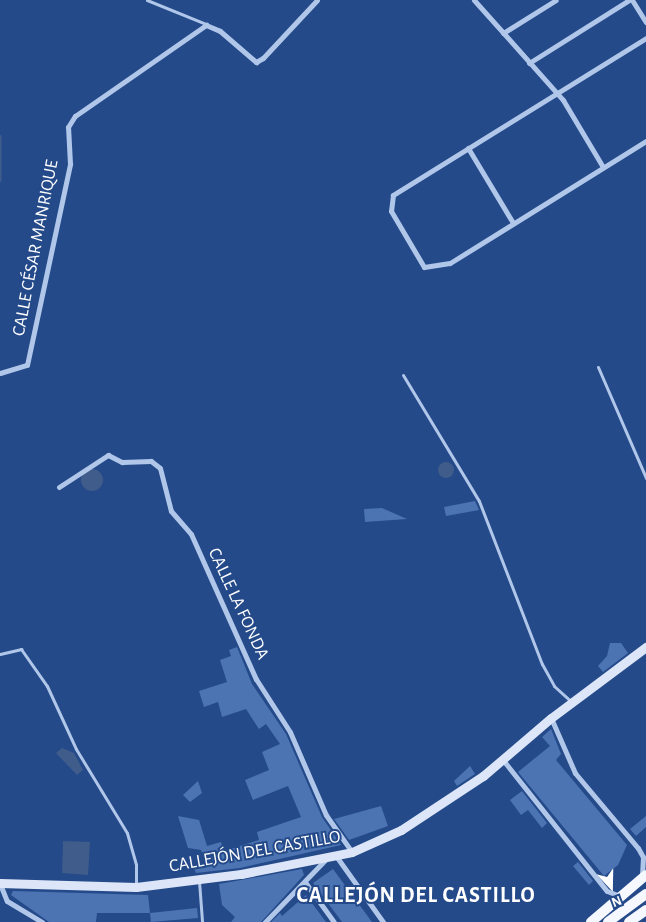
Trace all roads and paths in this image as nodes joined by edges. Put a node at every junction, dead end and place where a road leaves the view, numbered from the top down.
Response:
1 (147, 0) edge
2 (317, 0) edge
3 (482, 0) edge
4 (556, 0) edge
5 (631, 0) edge
6 (475, 2) edge
7 (646, 22) edge
8 (206, 25) junction
9 (503, 33) junction
10 (646, 38) edge
11 (529, 64) junction
12 (557, 93) junction
13 (646, 140) edge
14 (468, 148) junction
15 (603, 167) junction
16 (513, 223) junction
17 (598, 367) dead end
18 (0, 373) edge
19 (402, 375) dead end
20 (646, 478) edge
21 (59, 487) dead end
22 (646, 647) edge
23 (0, 654) edge
24 (572, 702) junction
25 (552, 718) junction
26 (504, 760) junction
27 (352, 852) junction
28 (332, 857) junction
29 (643, 877) edge
30 (199, 880) junction
31 (306, 882) junction
32 (0, 883) edge
33 (136, 887) junction
34 (646, 894) edge
35 (620, 896) junction
36 (646, 910) edge
37 (42, 922) edge
38 (202, 922) edge
39 (264, 922) edge
40 (334, 922) edge
41 (383, 922) edge
42 (591, 922) edge
43 (608, 922) edge
44 (629, 922) edge

1 - 8 lane
2 - 8 street
3 - 6 street
4 - 9 street
5 - 7 street
5 - 11 street
6 - 9 street
8 - 18 street, CALLE CÉSAR MANRIQUE
9 - 11 street
10 - 12 street
11 - 12 street
12 - 14 street
12 - 15 street
13 - 15 street
14 - 16 street
14 - 16 street
15 - 16 street
17 - 20 lane
19 - 24 lane
21 - 27 street, CALLE LA FONDA
22 - 24 street, CALLEJÓN DEL CASTILLO
23 - 33 lane
24 - 25 street, CALLEJÓN DEL CASTILLO
25 - 26 street, CALLEJÓN DEL CASTILLO
25 - 29 street
26 - 27 street, CALLEJÓN DEL CASTILLO
26 - 35 street
27 - 28 street, CALLEJÓN DEL CASTILLO
28 - 30 street, CALLEJÓN DEL CASTILLO
28 - 31 street
28 - 41 street
29 - 35 main road
30 - 33 street, CALLEJÓN DEL CASTILLO
30 - 38 lane
31 - 39 street
31 - 40 street
32 - 33 street, CALLEJÓN DEL CASTILLO
32 - 37 street
34 - 43 main road
35 - 42 main road
36 - 44 main road

